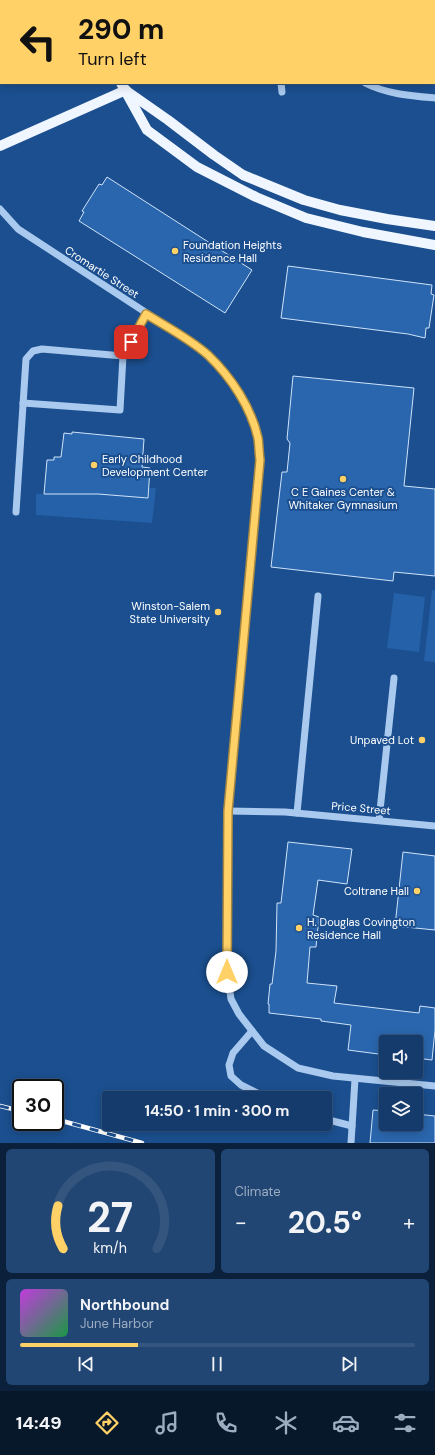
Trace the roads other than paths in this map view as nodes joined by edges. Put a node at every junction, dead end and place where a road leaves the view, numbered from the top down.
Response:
1 (281, 84) edge
2 (367, 84) edge
3 (124, 87) edge
4 (282, 92) dead end
5 (435, 98) edge
6 (0, 146) edge
7 (0, 210) edge
8 (435, 226) edge
9 (435, 246) edge
10 (146, 314) junction
11 (124, 356) junction
12 (23, 403) junction
13 (16, 512) dead end
14 (318, 596) dead end
15 (394, 678) dead end
16 (228, 811) junction
17 (297, 813) junction
18 (379, 820) junction
19 (435, 826) edge
20 (252, 1031) junction
21 (355, 1079) junction
22 (435, 1086) edge
23 (254, 1091) edge
24 (332, 1121) edge
25 (352, 1126) junction
26 (351, 1143) edge

1 - 4 street
2 - 5 street
3 - 6 main road
3 - 8 main road
3 - 9 main road
7 - 10 street, Cromartie Street
10 - 11 street
10 - 16 street, Cromartie Street
11 - 12 street
11 - 12 street
12 - 13 street
14 - 17 street
15 - 18 street
16 - 17 street, Price Street
16 - 20 street, Cromartie Street
17 - 18 street, Price Street
18 - 19 street, Price Street
20 - 21 street, Cromartie Street
20 - 23 street
21 - 22 street, Cromartie Street
21 - 25 street
24 - 25 street
25 - 26 street

